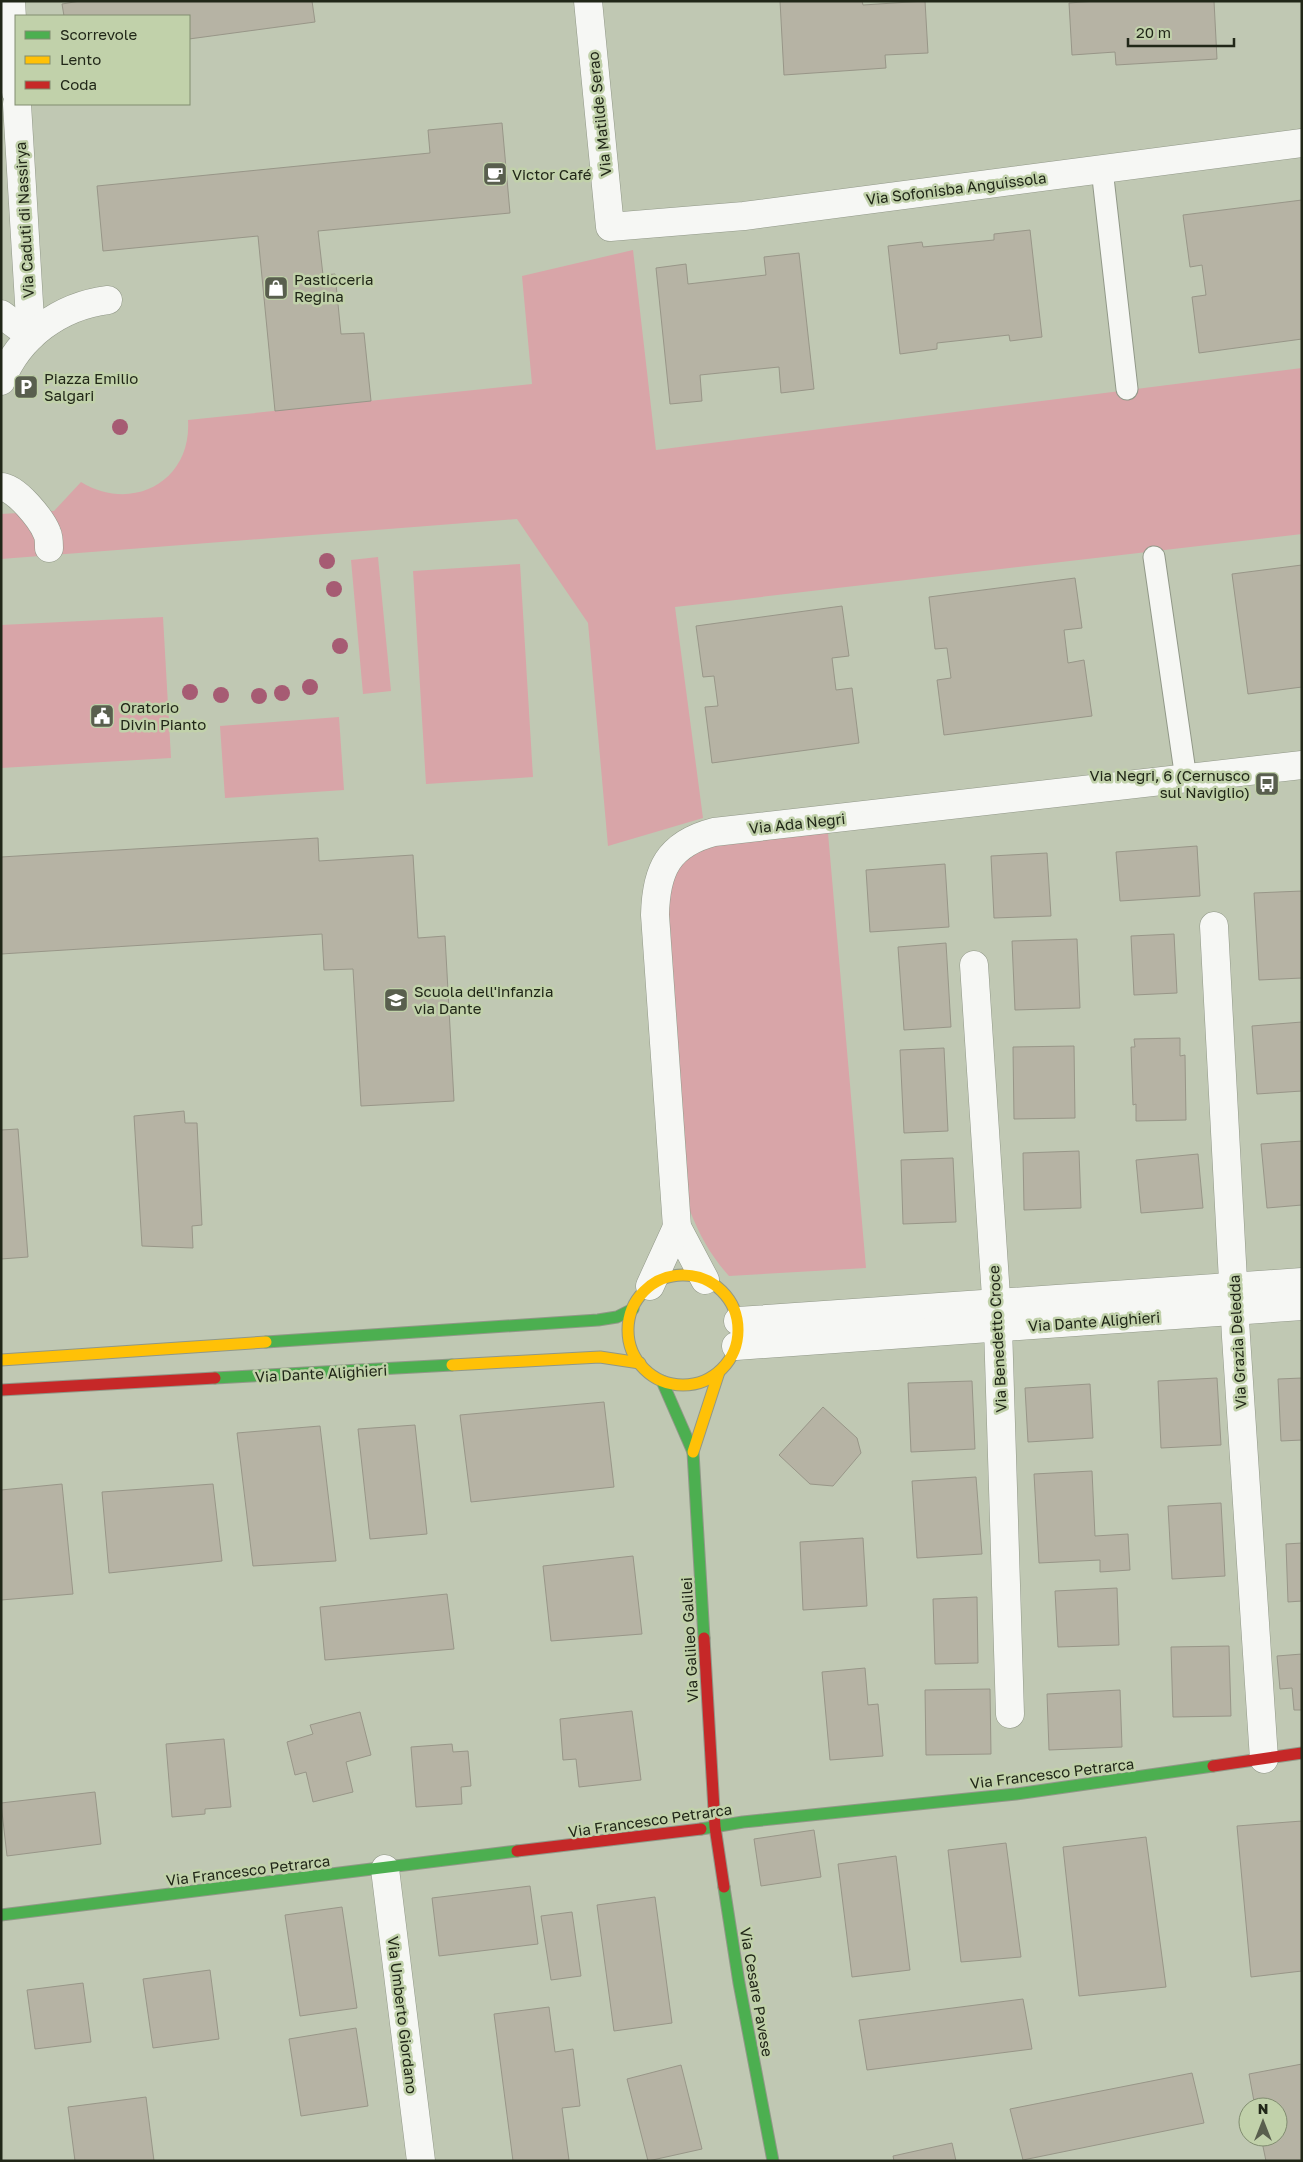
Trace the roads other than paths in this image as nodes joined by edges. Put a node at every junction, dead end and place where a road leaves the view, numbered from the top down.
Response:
1 (11, 1) edge
2 (588, 1) edge
3 (15, 74) edge
4 (17, 105) edge
5 (1302, 143) edge
6 (1102, 169) junction
7 (610, 227) joint
8 (108, 300) dead end
9 (1, 314) edge
10 (31, 336) junction
11 (1, 381) edge
12 (1127, 389) dead end
13 (3, 483) edge
14 (49, 548) dead end
15 (1154, 557) dead end
16 (1302, 765) edge
17 (1186, 779) junction
18 (1214, 926) dead end
19 (974, 965) dead end
20 (677, 1227) junction
21 (705, 1280) junction
22 (1302, 1282) edge
23 (650, 1286) junction
24 (1235, 1299) junction
25 (1302, 1306) edge
26 (633, 1309) junction
27 (997, 1314) junction
28 (737, 1333) junction
29 (1, 1360) edge
30 (640, 1363) junction
31 (719, 1372) junction
32 (662, 1381) junction
33 (1, 1390) edge
34 (693, 1452) junction
35 (1010, 1714) dead end
36 (1302, 1753) edge
37 (1264, 1759) junction
38 (715, 1827) junction
39 (384, 1869) junction
40 (1, 1915) edge
41 (421, 2161) edge
42 (773, 2161) edge

1 - 3 street
2 - 7 street, Via Matilde Serao
4 - 10 street, Via Caduti di Nassirya
5 - 6 street, Via Sofonisba Anguissola
6 - 7 street, Via Sofonisba Anguissola
6 - 12 lane
8 - 10 street
9 - 10 street
10 - 11 street
13 - 14 street
15 - 17 lane
16 - 17 street, Via Ada Negri
17 - 20 street, Via Ada Negri
18 - 24 street, Via Grazia Deledda
19 - 27 street, Via Benedetto Croce
20 - 21 street, Via Ada Negri
20 - 23 street, Via Ada Negri
21 - 23 street
21 - 28 street
22 - 24 street, Via Dante Alighieri
23 - 26 street
24 - 25 street, Via Dante Alighieri
24 - 27 street, Via Dante Alighieri
24 - 37 street, Via Grazia Deledda
26 - 29 street
26 - 30 street
27 - 28 street, Via Dante Alighieri
27 - 35 street, Via Benedetto Croce
28 - 31 street
30 - 32 street
30 - 33 street, Via Dante Alighieri
31 - 32 street
31 - 34 street
32 - 34 street
34 - 38 street, Via Galileo Galilei
36 - 37 street, Via Francesco Petrarca
37 - 38 street, Via Francesco Petrarca
38 - 39 street, Via Francesco Petrarca
38 - 42 street, Via Cesare Pavese
39 - 40 street, Via Francesco Petrarca
39 - 41 street, Via Umberto Giordano

